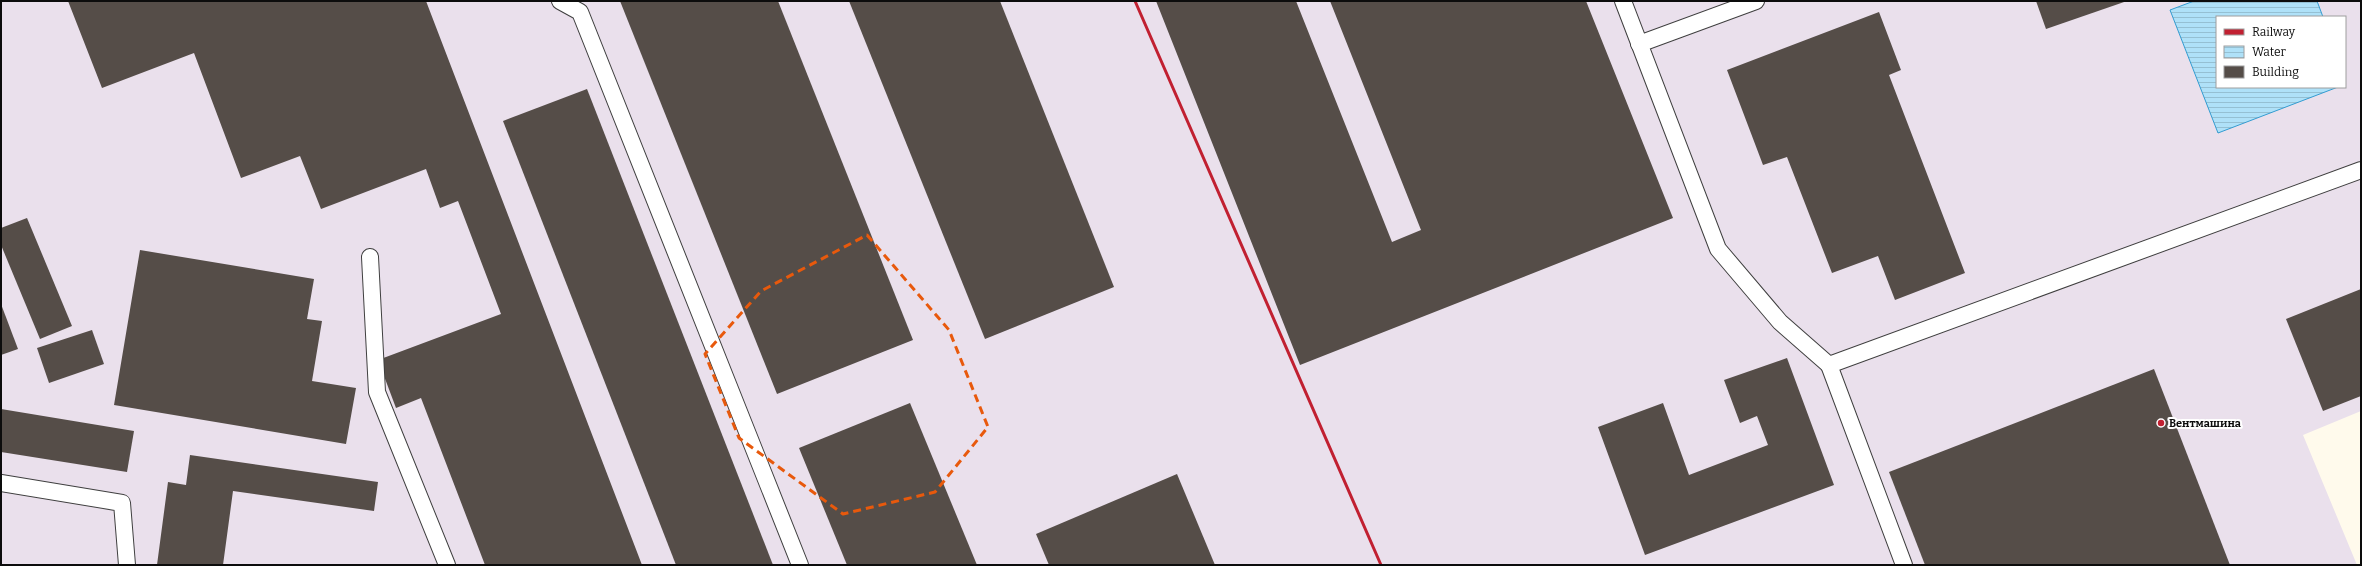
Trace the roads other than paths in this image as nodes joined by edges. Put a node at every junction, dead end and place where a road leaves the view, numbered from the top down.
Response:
1 (560, 1) edge
2 (1623, 1) edge
3 (1756, 1) edge
4 (1639, 44) junction
5 (2361, 170) edge
6 (370, 257) dead end
7 (1829, 365) junction
8 (1, 483) edge
9 (127, 565) edge
10 (447, 565) edge
11 (800, 565) edge
12 (1904, 565) edge

1 - 11 lane
2 - 4 lane
3 - 4 lane
4 - 7 lane
5 - 7 lane
6 - 10 lane
7 - 12 lane
8 - 9 lane

